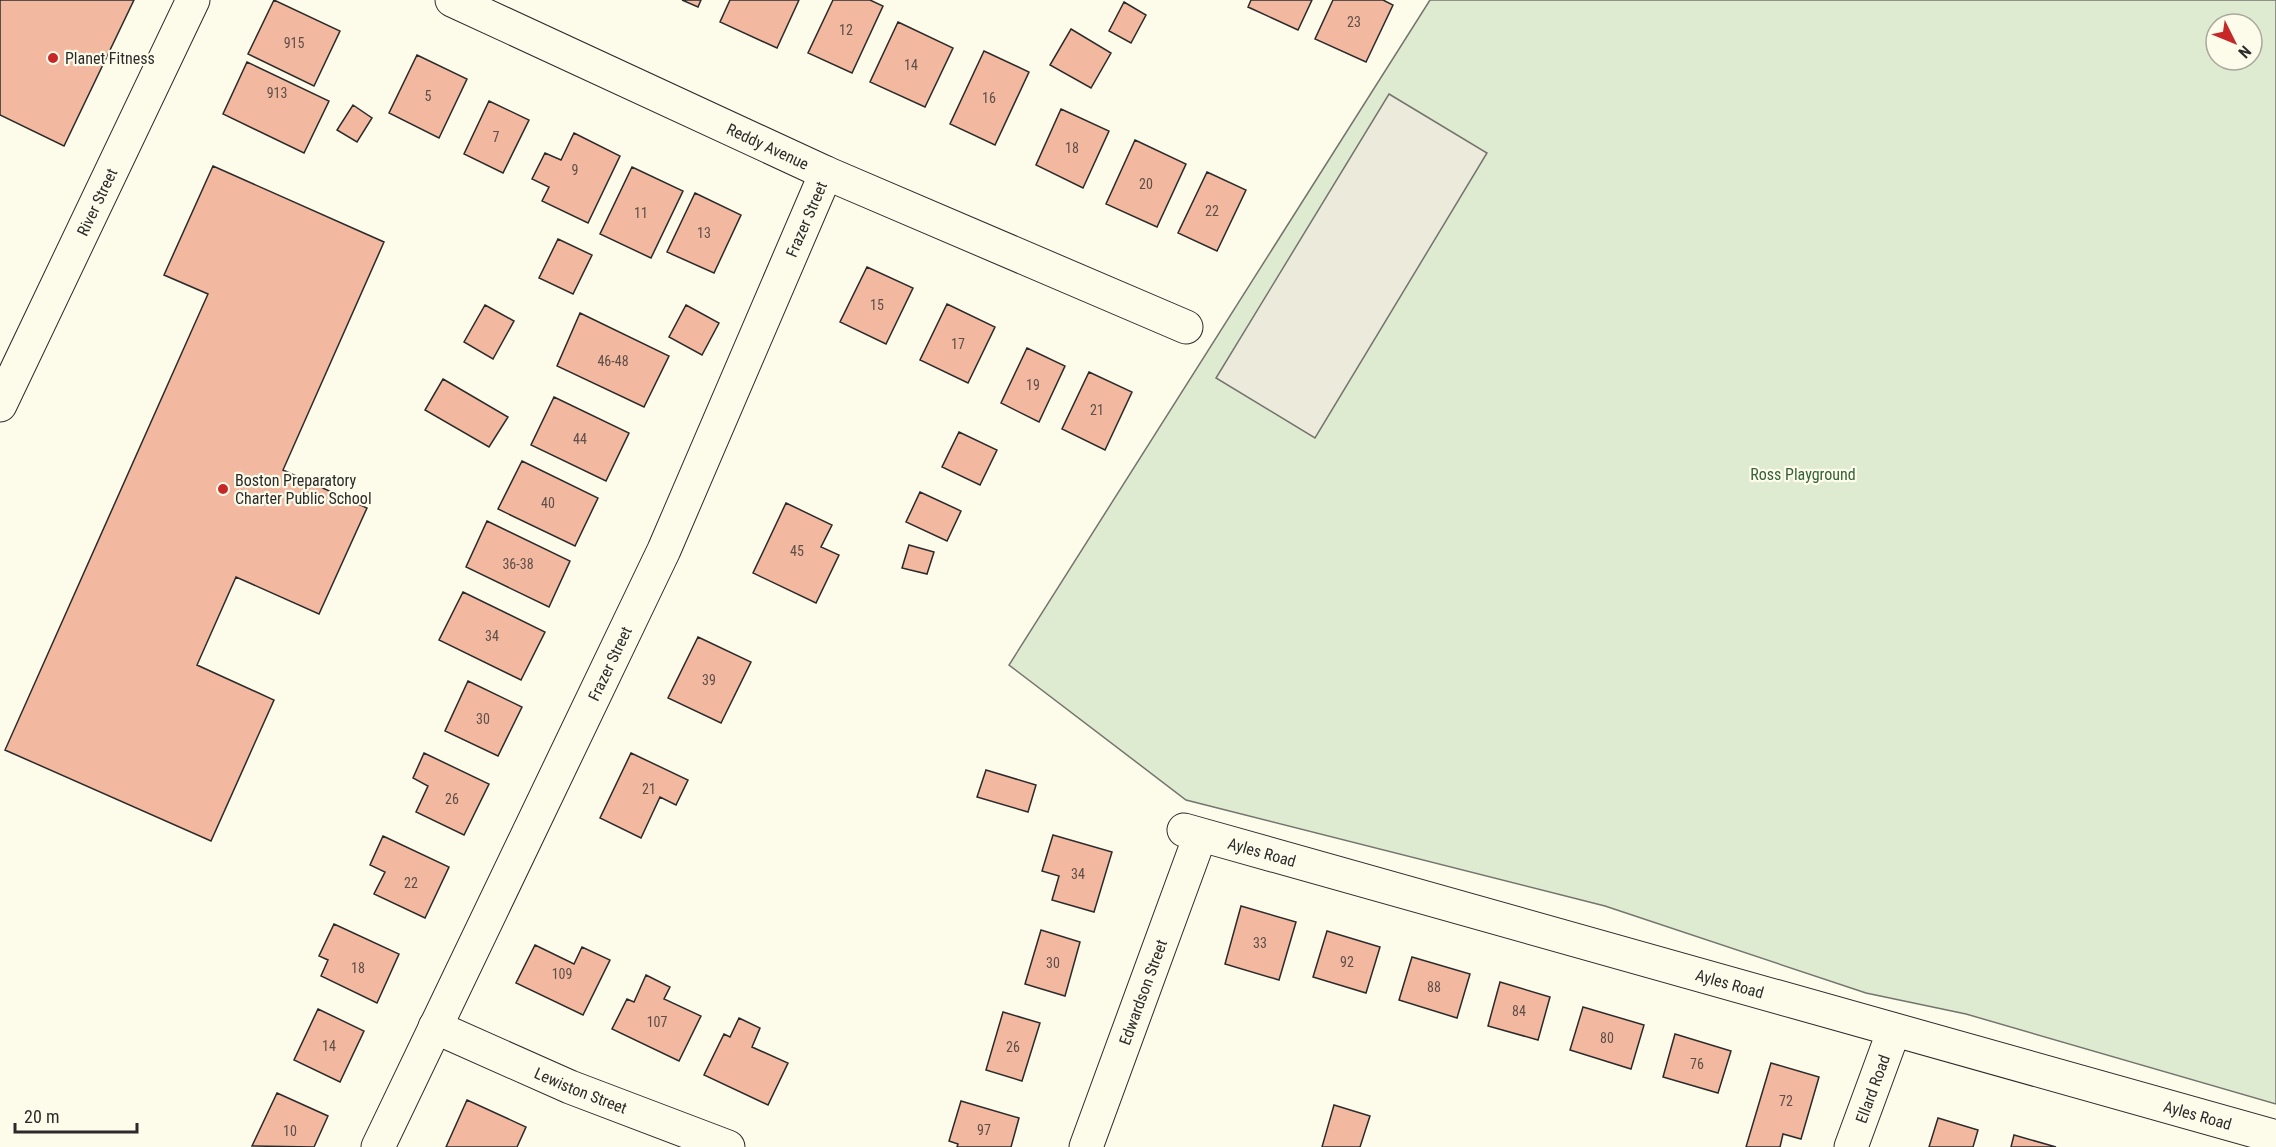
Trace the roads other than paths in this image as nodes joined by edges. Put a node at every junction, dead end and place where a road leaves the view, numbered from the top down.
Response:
1 (193, 0) edge
2 (452, 0) edge
3 (826, 173) junction
4 (1186, 327) dead end
5 (0, 405) edge
6 (1192, 833) joint
7 (435, 1027) junction
8 (1894, 1030) junction
9 (2276, 1137) edge
10 (378, 1147) edge
11 (728, 1147) edge
12 (1086, 1147) edge
13 (1851, 1147) edge

1 - 5 street, River Street
2 - 3 street, Reddy Avenue
3 - 4 street, Reddy Avenue
3 - 7 street, Frazer Street
6 - 8 street, Ayles Road
6 - 12 street, Edwardson Street
7 - 10 street, Frazer Street
7 - 11 street, Lewiston Street
8 - 9 street, Ayles Road
8 - 13 street, Ellard Road

